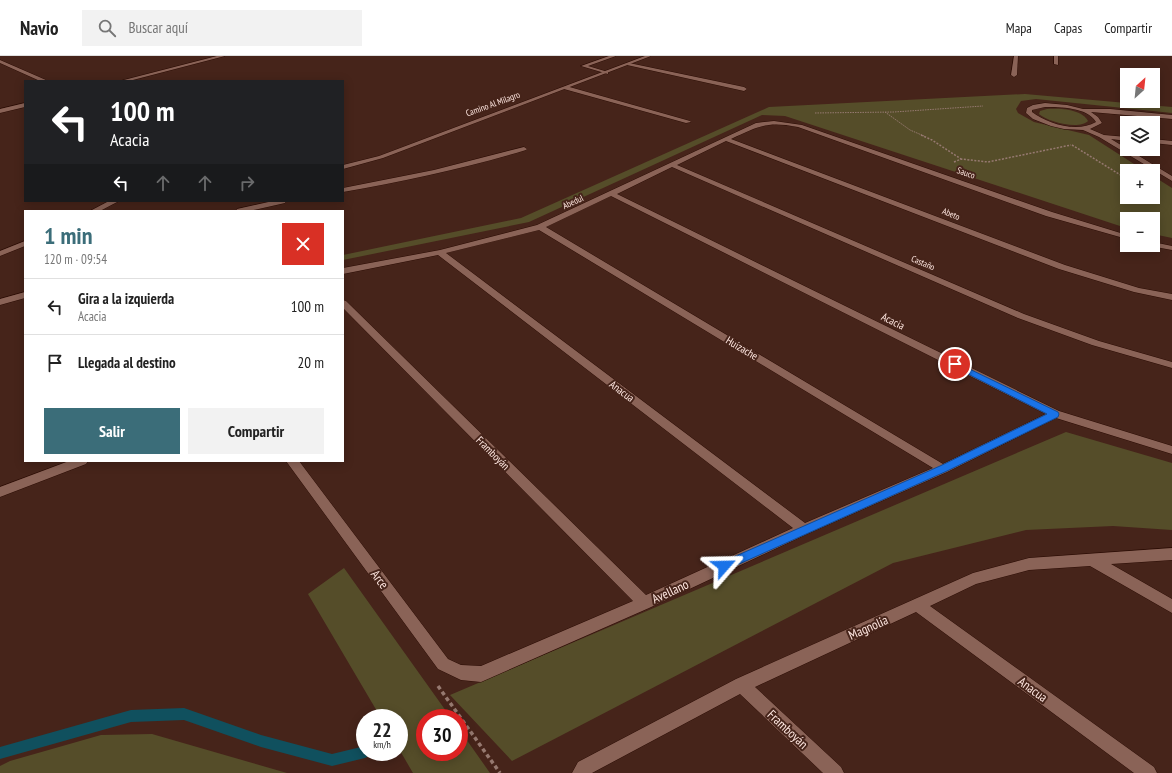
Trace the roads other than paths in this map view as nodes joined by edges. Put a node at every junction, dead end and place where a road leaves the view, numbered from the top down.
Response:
1 (224, 56) edge
2 (595, 56) edge
3 (614, 56) edge
4 (649, 56) edge
5 (1016, 56) edge
6 (1056, 56) edge
7 (606, 59) junction
8 (0, 61) edge
9 (629, 64) junction
10 (1056, 64) dead end
11 (606, 73) junction
12 (1014, 74) dead end
13 (42, 80) edge
14 (126, 80) edge
15 (566, 88) junction
16 (744, 89) dead end
17 (24, 105) edge
18 (1078, 110) junction
19 (0, 111) edge
20 (1172, 117) edge
21 (688, 122) dead end
22 (800, 126) joint
23 (1082, 128) junction
24 (1101, 136) junction
25 (1120, 138) edge
26 (726, 139) junction
27 (1160, 142) edge
28 (1172, 143) edge
29 (524, 149) dead end
30 (672, 165) junction
31 (344, 166) edge
32 (1163, 172) junction
33 (1172, 174) edge
34 (1172, 179) edge
35 (347, 182) dead end
36 (363, 186) junction
37 (344, 190) edge
38 (612, 194) junction
39 (113, 202) edge
40 (278, 202) edge
41 (96, 210) edge
42 (244, 210) edge
43 (540, 226) junction
44 (1120, 235) edge
45 (24, 243) edge
46 (1160, 245) edge
47 (1172, 248) edge
48 (440, 252) junction
49 (0, 254) edge
50 (344, 271) edge
51 (24, 295) edge
52 (1172, 297) edge
53 (0, 302) edge
54 (344, 304) edge
55 (1172, 365) edge
56 (1055, 414) junction
57 (1172, 450) edge
58 (79, 462) edge
59 (293, 462) edge
60 (943, 469) junction
61 (0, 492) edge
62 (804, 529) junction
63 (1172, 554) edge
64 (1092, 560) junction
65 (644, 603) junction
66 (917, 605) junction
67 (1172, 606) edge
68 (481, 674) joint
69 (742, 685) junction
70 (582, 770) edge
71 (835, 773) edge
72 (1148, 773) edge

1 - 14 street
2 - 7 street
3 - 7 street
4 - 9 street, Camino Al Milagro
5 - 12 street
6 - 10 street
7 - 11 street
8 - 13 street
9 - 11 street, Camino Al Milagro
9 - 16 street
11 - 15 street, Camino Al Milagro
15 - 21 street
15 - 31 street, Camino Al Milagro
17 - 19 street
18 - 20 street
18 - 23 street
18 - 23 street
22 - 26 street, Abedul
22 - 44 street, Sauco
23 - 24 street
24 - 25 street
24 - 32 street
26 - 30 street, Abedul
26 - 52 street, Abeto
27 - 28 street
29 - 36 street
30 - 38 street, Abedul
30 - 55 street, Castaño
32 - 33 street
32 - 34 street
35 - 36 street
36 - 37 street
38 - 43 street, Abedul
38 - 56 street, Acacia
39 - 41 street
40 - 42 street
43 - 48 street, Abedul
43 - 60 street, Huizache
45 - 49 street
46 - 47 street
48 - 50 street, Abedul
48 - 62 street, Anacua
51 - 53 street
54 - 65 street, Framboyán
56 - 57 street, Acacia
56 - 60 street, Avellano
58 - 61 street
59 - 68 street, Arce
60 - 62 street, Avellano
62 - 65 street, Avellano
63 - 64 street, Magnolia
64 - 66 street, Magnolia
64 - 67 street
65 - 68 street, Avellano
66 - 69 street, Magnolia
66 - 72 street, Anacua
69 - 70 street, Magnolia
69 - 71 street, Framboyán

